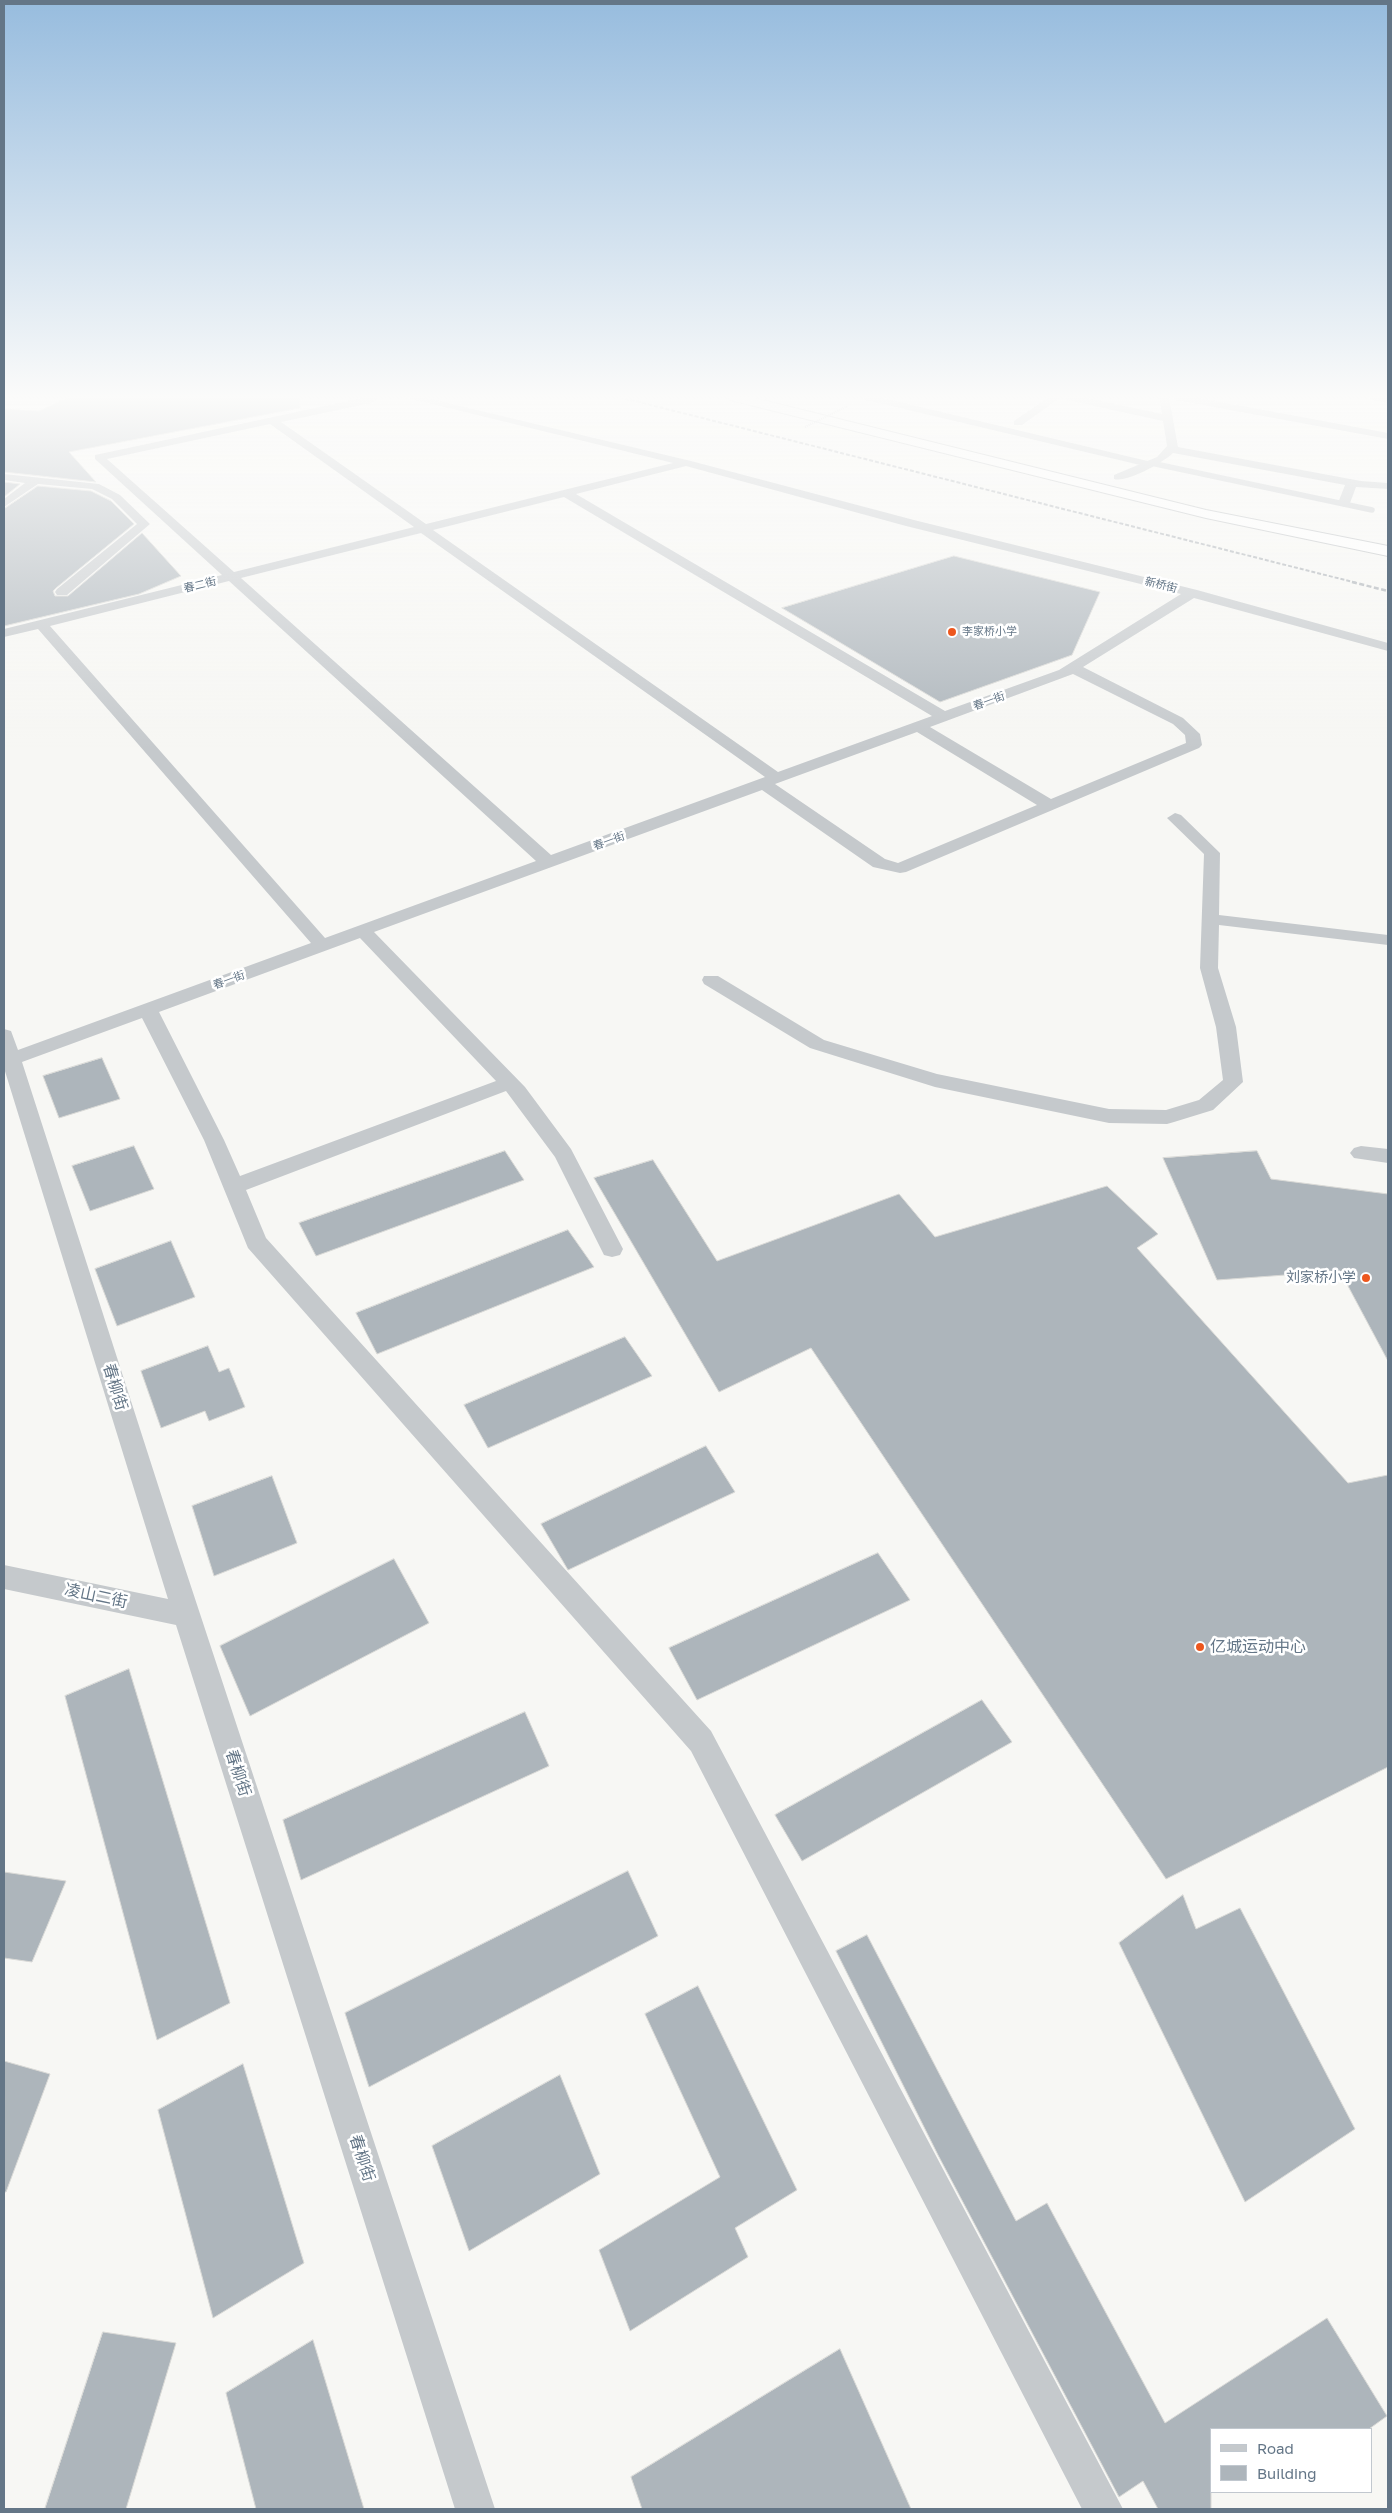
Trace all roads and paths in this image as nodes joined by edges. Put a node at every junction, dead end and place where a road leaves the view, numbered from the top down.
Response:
1 (134, 514) edge
2 (161, 514) edge
3 (403, 514) edge
4 (482, 514) edge
5 (602, 514) edge
6 (878, 514) edge
7 (1207, 514) edge
8 (424, 529) junction
9 (1388, 551) edge
10 (230, 578) junction
11 (62, 592) dead end
12 (1192, 593) junction
13 (41, 624) junction
14 (4, 633) edge
15 (1388, 647) edge
16 (1073, 668) junction
17 (944, 718) junction
18 (919, 726) junction
19 (770, 781) junction
20 (1049, 805) junction
21 (1175, 818) dead end
22 (550, 863) junction
23 (1211, 919) junction
24 (363, 931) junction
25 (1388, 940) edge
26 (323, 946) junction
27 (711, 980) dead end
28 (148, 1010) junction
29 (6, 1052) edge
30 (509, 1082) junction
31 (1361, 1153) dead end
32 (1388, 1156) edge
33 (233, 1187) junction
34 (612, 1249) dead end
35 (4, 1577) edge
36 (187, 1614) junction
37 (475, 2509) edge
38 (1103, 2509) edge

1 - 11 street
2 - 10 street
3 - 8 street
4 - 8 street, 春二街
5 - 17 street
6 - 12 street, 新桥街
7 - 9 highway
8 - 10 street, 春二街
8 - 19 street
10 - 13 street, 春二街
10 - 22 street
12 - 15 street, 新桥街
12 - 16 street, 春一街
13 - 14 street, 春二街
13 - 26 street
16 - 17 street, 春一街
16 - 20 street
17 - 18 street, 春一街
18 - 19 street, 春一街
18 - 20 street
19 - 20 street
19 - 22 street, 春一街
21 - 23 street
22 - 24 street, 春一街
23 - 25 street
23 - 27 street
24 - 26 street, 春一街
24 - 30 street
26 - 28 street, 春一街
28 - 29 street, 春一街
28 - 33 street
29 - 36 street, 春柳街
30 - 33 street
30 - 34 street
31 - 32 street
33 - 38 street
35 - 36 street, 凌山二街
36 - 37 street, 春柳街

